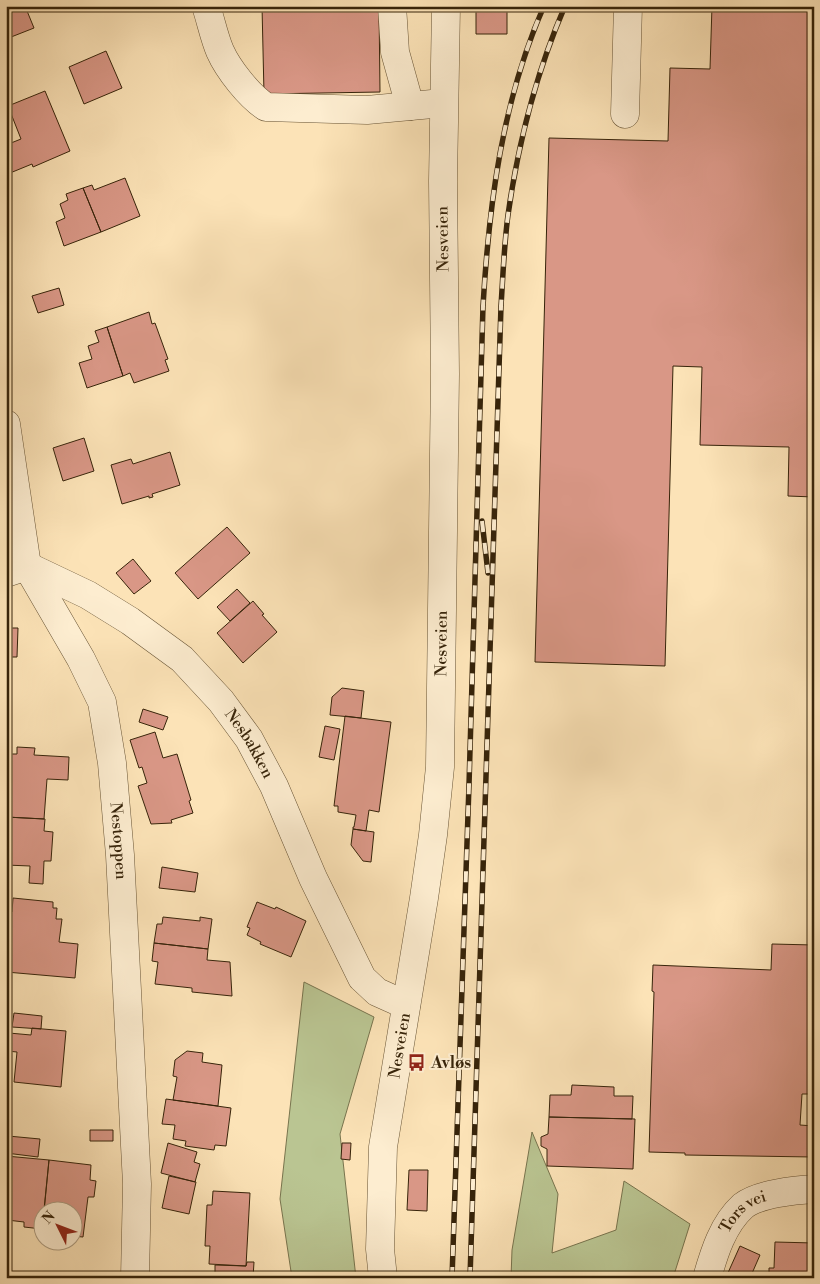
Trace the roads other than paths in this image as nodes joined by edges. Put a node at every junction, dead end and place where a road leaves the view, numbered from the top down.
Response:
1 (206, 6) edge
2 (392, 6) edge
3 (446, 6) edge
4 (628, 6) edge
5 (444, 103) junction
6 (410, 106) junction
7 (625, 114) dead end
8 (6, 424) edge
9 (17, 570) edge
10 (406, 1005) junction
11 (814, 1189) edge
12 (135, 1278) edge
13 (383, 1278) edge
14 (707, 1278) edge

1 - 6 street
2 - 6 street
3 - 5 street, Nesveien
4 - 7 street
5 - 6 street
5 - 10 street, Nesveien
8 - 9 street, Nestoppen
9 - 10 street, Nesbakken
9 - 12 street, Nestoppen
10 - 13 street, Nesveien
11 - 14 street, Tors vei

